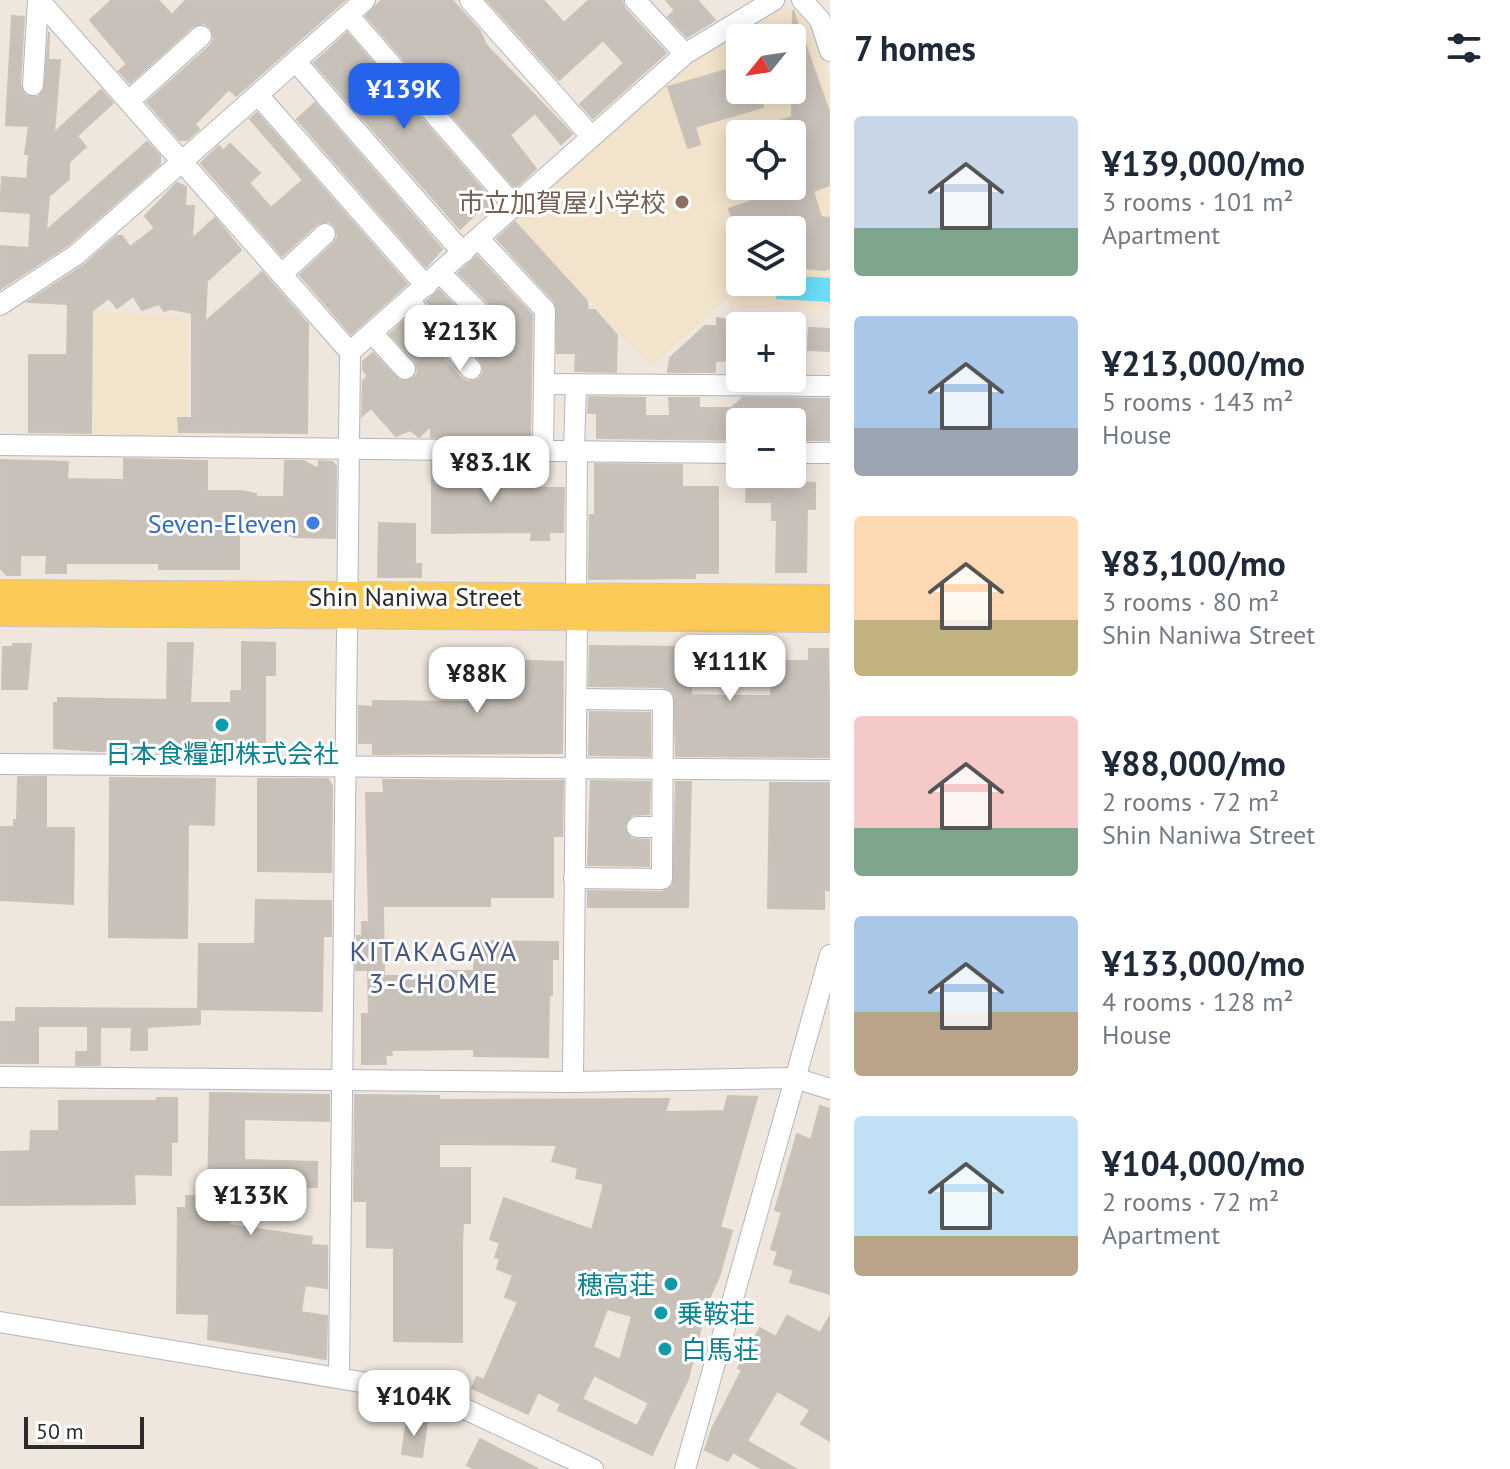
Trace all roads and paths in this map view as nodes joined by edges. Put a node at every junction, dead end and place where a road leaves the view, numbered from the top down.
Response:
1 (39, 0) edge
2 (365, 0) edge
3 (470, 0) edge
4 (635, 0) edge
5 (774, 0) edge
6 (802, 0) edge
7 (349, 16) junction
8 (201, 36) dead end
9 (830, 51) edge
10 (685, 54) junction
11 (296, 62) junction
12 (33, 85) dead end
13 (258, 95) junction
14 (129, 101) junction
15 (591, 136) junction
16 (182, 162) junction
17 (515, 207) junction
18 (325, 234) dead end
19 (479, 239) junction
20 (463, 253) junction
21 (282, 274) junction
22 (433, 279) junction
23 (409, 301) junction
24 (0, 305) edge
25 (496, 329) dead end
26 (372, 333) junction
27 (350, 352) junction
28 (405, 369) dead end
29 (471, 369) dead end
30 (545, 384) junction
31 (576, 385) junction
32 (830, 386) edge
33 (0, 445) edge
34 (349, 449) junction
35 (543, 449) junction
36 (576, 450) junction
37 (726, 453) edge
38 (806, 453) edge
39 (830, 453) edge
40 (0, 593) edge
41 (830, 598) edge
42 (348, 607) junction
43 (576, 608) junction
44 (0, 613) edge
45 (830, 619) edge
46 (576, 699) junction
47 (0, 764) edge
48 (345, 766) junction
49 (575, 768) junction
50 (663, 769) junction
51 (830, 770) edge
52 (637, 827) dead end
53 (662, 827) junction
54 (574, 878) junction
55 (830, 955) edge
56 (0, 1077) edge
57 (795, 1078) junction
58 (344, 1080) junction
59 (573, 1082) junction
60 (830, 1089) edge
61 (0, 1322) edge
62 (339, 1378) junction
63 (593, 1469) edge
64 (685, 1469) edge

1 - 12 street
1 - 14 street
2 - 7 street
3 - 15 street
4 - 10 street
5 - 10 street
6 - 9 street
7 - 11 street
7 - 17 street
8 - 14 street
10 - 15 street
11 - 13 street
11 - 20 street
13 - 16 street
13 - 22 street
14 - 16 street
15 - 17 street
16 - 21 street
16 - 24 street
17 - 19 street
18 - 21 street
19 - 20 street
19 - 30 street
20 - 22 street
21 - 27 street
22 - 23 street
22 - 25 street
23 - 26 street
23 - 29 street
26 - 27 street
26 - 28 street
27 - 34 street
30 - 31 street
30 - 35 street
31 - 32 street
31 - 36 street
33 - 34 street
34 - 35 street
34 - 42 street
35 - 36 street
36 - 37 street
36 - 43 street
38 - 39 street
40 - 42 main road, Shin Naniwa Street
41 - 43 main road, Shin Naniwa Street
42 - 43 main road, Shin Naniwa Street
42 - 44 main road, Shin Naniwa Street
42 - 48 street
43 - 45 main road, Shin Naniwa Street
43 - 46 street
46 - 49 street
46 - 50 street
47 - 48 street
48 - 49 street
48 - 58 street
49 - 50 street
49 - 54 street
50 - 51 street
50 - 53 street
52 - 53 street
53 - 54 street
54 - 59 street
55 - 57 street
56 - 58 street
57 - 59 street
57 - 60 street
57 - 64 street
58 - 59 street
58 - 62 street
61 - 62 street
62 - 63 street

